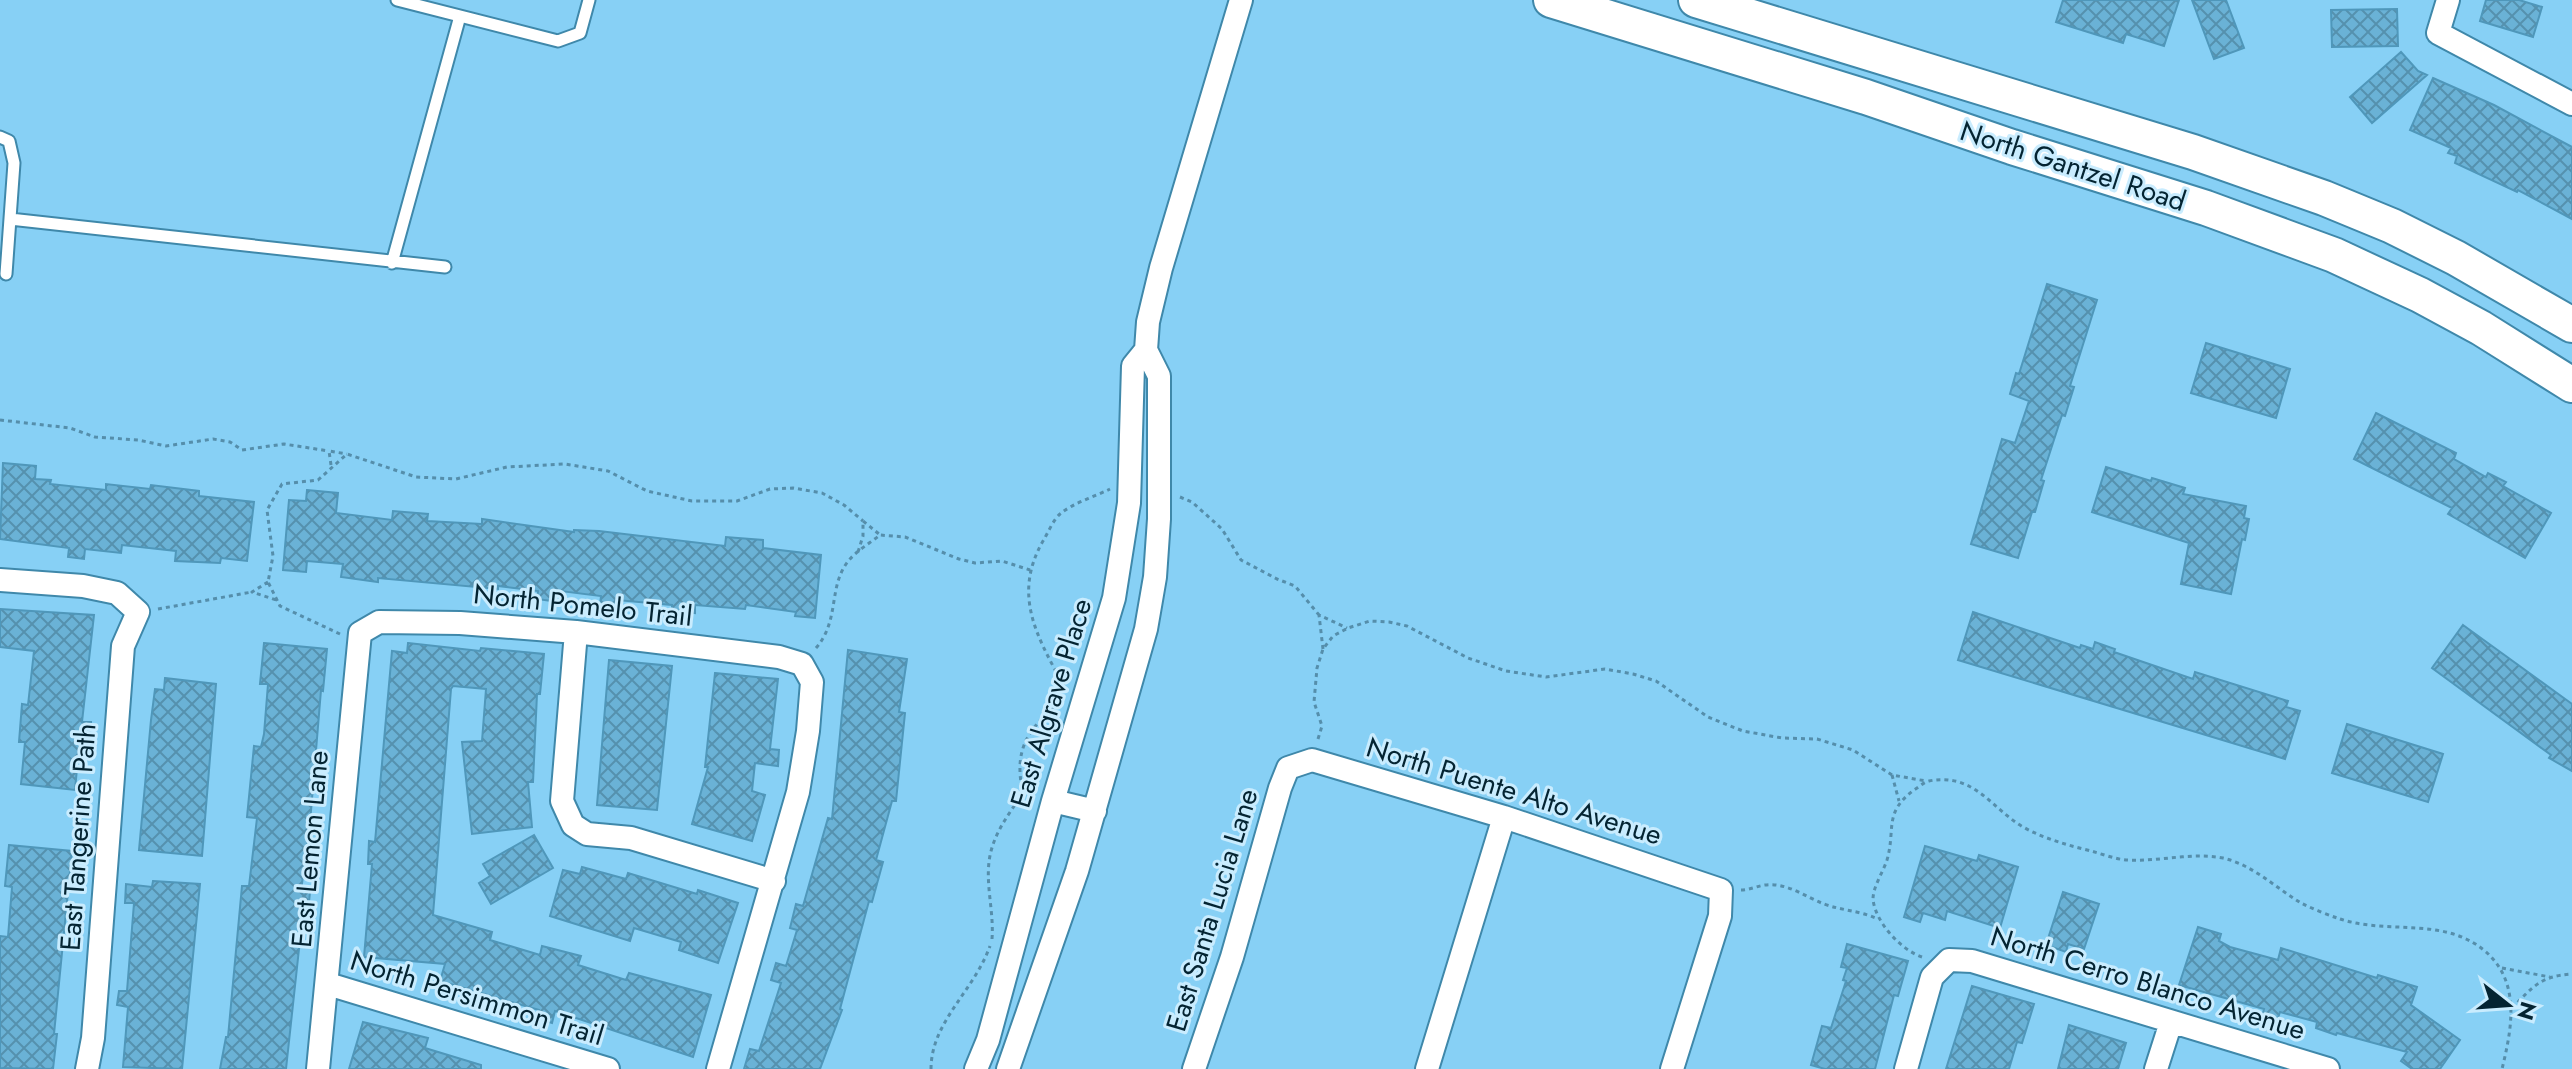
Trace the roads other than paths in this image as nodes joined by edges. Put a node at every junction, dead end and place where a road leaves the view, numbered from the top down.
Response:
1 (397, 0) edge
2 (589, 0) edge
3 (1241, 0) edge
4 (1551, 0) edge
5 (1696, 0) edge
6 (2448, 0) edge
7 (460, 16) junction
8 (2572, 104) edge
9 (0, 137) edge
10 (10, 219) junction
11 (392, 263) junction
12 (445, 267) dead end
13 (6, 274) dead end
14 (2572, 325) edge
15 (1146, 350) junction
16 (2572, 385) edge
17 (0, 580) edge
18 (576, 632) junction
19 (360, 633) joint
20 (1312, 760) joint
21 (1053, 801) junction
22 (1095, 811) junction
23 (1504, 817) junction
24 (774, 881) junction
25 (328, 984) junction
26 (2171, 1022) junction
27 (87, 1069) edge
28 (318, 1069) edge
29 (608, 1069) edge
30 (718, 1069) edge
31 (976, 1069) edge
32 (1008, 1069) edge
33 (1194, 1069) edge
34 (1427, 1069) edge
35 (1672, 1069) edge
36 (1906, 1069) edge
37 (2156, 1069) edge
38 (2328, 1069) edge

1 - 7 lane
2 - 7 lane
3 - 15 street, East Algrave Place
4 - 16 main road, North Gantzel Road
5 - 14 main road, North Gantzel Road
6 - 8 street
7 - 11 lane
9 - 10 lane
10 - 11 lane
10 - 13 lane
11 - 12 lane
15 - 21 street, East Algrave Place
15 - 22 street, East Algrave Place
17 - 27 street, East Tangerine Path
18 - 19 street, North Pomelo Trail
18 - 24 street
18 - 24 street, North Pomelo Trail
19 - 25 street, East Lemon Lane
20 - 23 street, North Puente Alto Avenue
20 - 33 street, East Santa Lucia Lane
21 - 22 street
21 - 31 street, East Algrave Place
22 - 32 street, East Algrave Place
23 - 34 street
23 - 35 street, North Puente Alto Avenue
24 - 30 street
25 - 28 street, East Lemon Lane
25 - 29 street, North Persimmon Trail
26 - 36 street, North Cerro Blanco Avenue
26 - 37 street
26 - 38 street, North Cerro Blanco Avenue

